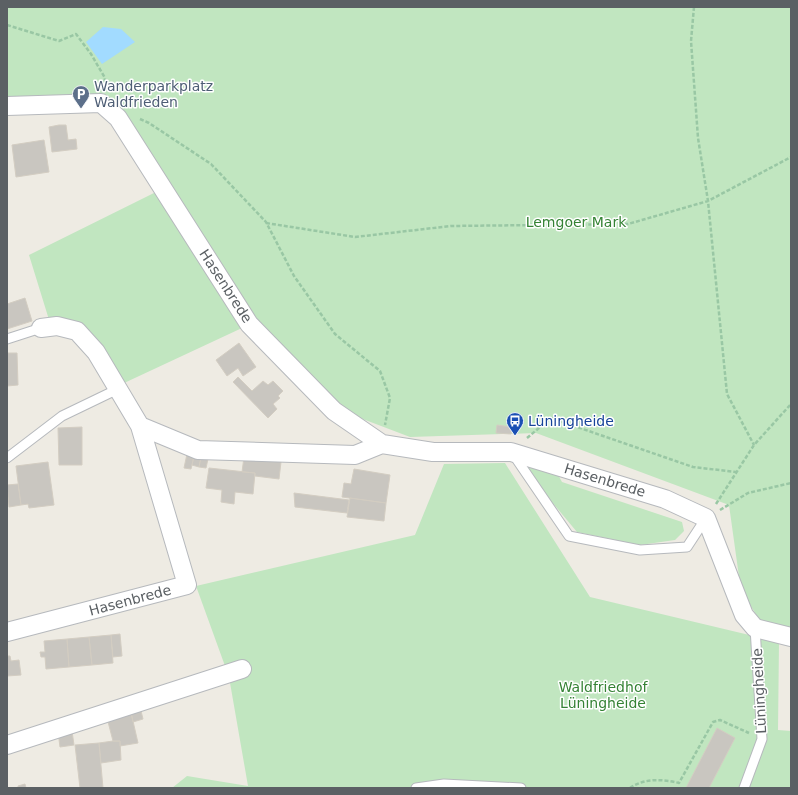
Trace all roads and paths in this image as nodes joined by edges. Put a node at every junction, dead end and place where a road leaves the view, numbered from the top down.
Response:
1 (694, 7) edge
2 (7, 25) edge
3 (101, 103) junction
4 (7, 106) edge
5 (135, 117) dead end
6 (791, 157) edge
7 (708, 201) junction
8 (266, 222) junction
9 (41, 328) joint
10 (7, 339) edge
11 (118, 389) junction
12 (791, 404) edge
13 (140, 426) junction
14 (382, 444) junction
15 (754, 445) junction
16 (511, 452) junction
17 (7, 458) edge
18 (736, 472) junction
19 (791, 482) edge
20 (706, 518) junction
21 (755, 628) junction
22 (7, 632) edge
23 (791, 637) edge
24 (242, 669) dead end
25 (762, 739) junction
26 (7, 745) edge
27 (416, 788) edge
28 (521, 788) edge
29 (630, 788) edge
30 (744, 788) edge

1 - 7 path
2 - 3 path
3 - 4 street
3 - 14 street, Hasenbrede
5 - 8 path
6 - 7 path
7 - 8 path
7 - 15 path
8 - 14 path
9 - 10 lane
9 - 11 street, Hasenbrede
11 - 13 street, Hasenbrede
11 - 17 lane
12 - 15 path
13 - 14 street
13 - 22 street, Hasenbrede
14 - 16 street, Hasenbrede
15 - 18 path
16 - 18 path
16 - 20 street, Hasenbrede
16 - 20 lane
18 - 20 path
19 - 20 path
20 - 21 street
21 - 23 street, Lüningheide
21 - 25 lane, Lüningheide
24 - 26 street
25 - 29 path
25 - 30 lane, Lüningheide
27 - 28 lane

